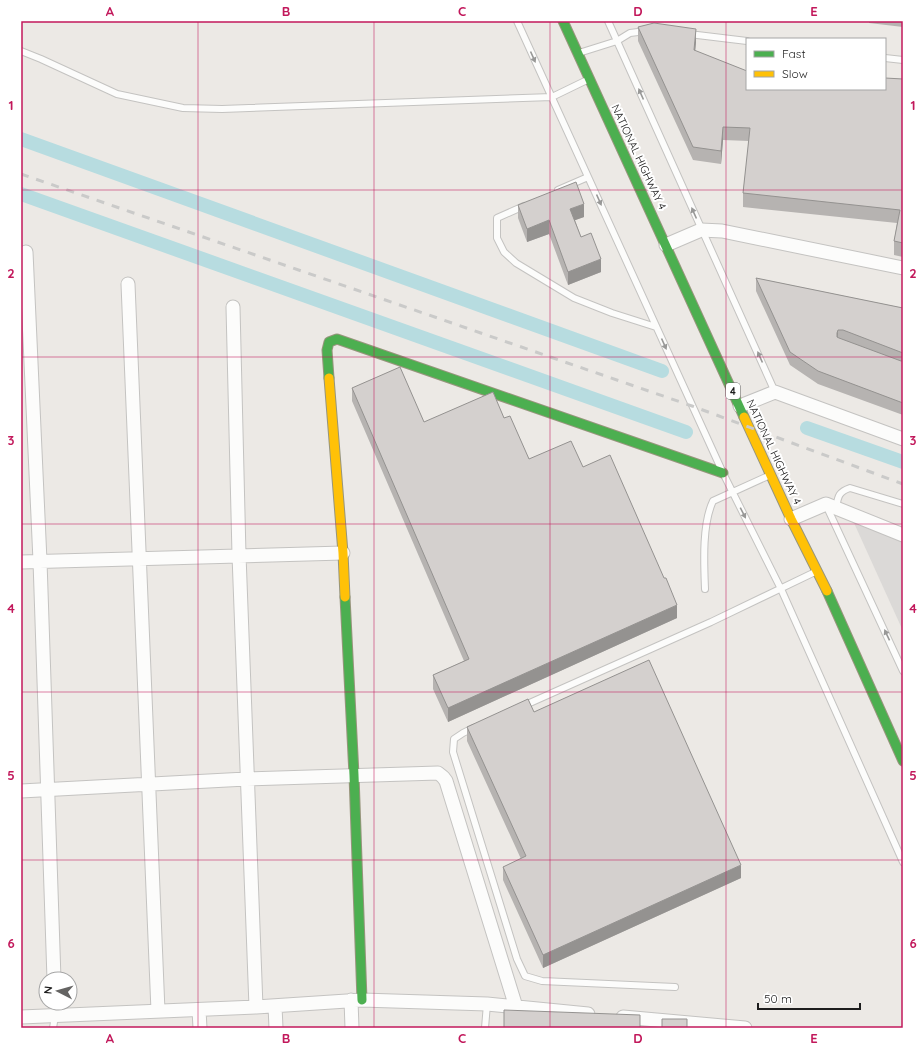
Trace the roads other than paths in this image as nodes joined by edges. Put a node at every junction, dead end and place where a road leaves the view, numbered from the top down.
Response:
1 (517, 21) edge
2 (563, 21) edge
3 (608, 21) edge
4 (654, 30) edge
5 (685, 34) edge
6 (617, 41) junction
7 (746, 41) edge
8 (21, 51) edge
9 (578, 53) junction
10 (886, 58) edge
11 (903, 60) edge
12 (590, 78) junction
13 (552, 97) junction
14 (588, 177) junction
15 (553, 192) edge
16 (532, 202) edge
17 (701, 230) junction
18 (666, 245) junction
19 (26, 252) dead end
20 (903, 268) edge
21 (128, 284) dead end
22 (233, 307) dead end
23 (656, 327) junction
24 (775, 392) junction
25 (740, 406) junction
26 (903, 439) edge
27 (723, 473) junction
28 (771, 474) junction
29 (732, 492) junction
30 (903, 504) edge
31 (831, 506) junction
32 (791, 519) junction
33 (903, 535) edge
34 (343, 553) junction
35 (239, 555) junction
36 (139, 559) junction
37 (40, 561) junction
38 (21, 562) edge
39 (818, 571) junction
40 (705, 589) dead end
41 (781, 589) junction
42 (903, 671) edge
43 (514, 710) edge
44 (478, 726) edge
45 (903, 761) edge
46 (354, 775) junction
47 (246, 779) junction
48 (149, 784) junction
49 (48, 790) junction
50 (21, 791) edge
51 (903, 862) edge
52 (54, 971) edge
53 (675, 987) dead end
54 (356, 1000) junction
55 (487, 1004) junction
56 (275, 1006) junction
57 (256, 1007) junction
58 (516, 1007) junction
59 (199, 1010) junction
60 (158, 1011) junction
61 (55, 1016) edge
62 (21, 1017) edge
63 (655, 1024) edge
64 (692, 1025) edge
65 (200, 1028) edge
66 (276, 1028) edge
67 (352, 1028) edge
68 (485, 1028) edge
69 (745, 1028) edge

1 -> 13 lane
2 - 9 main road, NATIONAL HIGHWAY 4 / 4
3 - 6 lane
4 - 6 lane
5 - 7 lane
6 - 9 lane
17 -> 6 lane
8 - 13 lane
9 - 12 main road, NATIONAL HIGHWAY 4 / 4
10 - 11 lane
12 - 13 lane
12 - 18 main road, NATIONAL HIGHWAY 4 / 4
13 - 14 lane
14 - 15 lane
14 -> 23 lane
16 - 23 lane
17 - 18 street
17 - 20 street
24 -> 17 lane
18 - 25 main road, NATIONAL HIGHWAY 4 / 4
19 - 37 street
21 - 36 street
22 - 35 street
23 -> 27 lane
24 - 25 street
24 - 26 street
25 - 28 main road, NATIONAL HIGHWAY 4 / 4
27 - 29 lane
27 - 34 main road
28 - 29 lane
28 - 32 main road, NATIONAL HIGHWAY 4 / 4
29 - 40 lane
29 -> 41 lane
30 - 31 lane
31 - 32 street
31 - 33 street
42 -> 31 lane
32 - 39 main road, NATIONAL HIGHWAY 4 / 4
34 - 35 street
34 - 46 main road
35 - 36 street
35 - 47 street
36 - 37 street
36 - 48 street
37 - 38 street
37 - 49 street
39 - 41 lane
39 - 45 main road, NATIONAL HIGHWAY 4 / 4
41 - 43 lane
41 - 51 lane
44 - 53 lane
46 - 47 street
46 - 54 main road
46 - 58 street
47 - 48 street
47 - 57 street
48 - 49 street
48 - 60 street
49 - 50 street
49 - 52 street
54 - 55 street
54 - 56 street
54 - 67 street
55 - 58 street
55 - 68 lane
56 - 57 street
56 - 66 street
57 - 59 street
58 - 63 street
59 - 60 street
59 - 65 street
60 - 61 street
61 - 62 street
63 - 64 street
64 - 69 street

